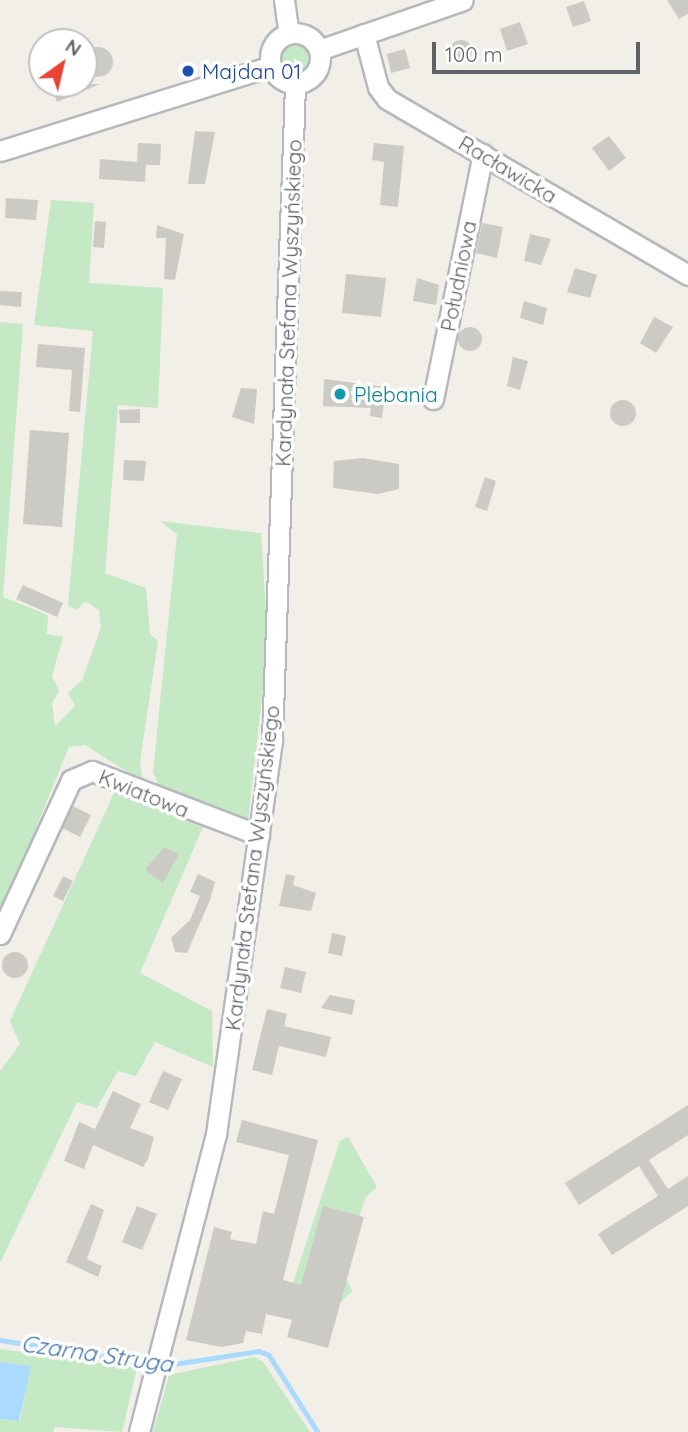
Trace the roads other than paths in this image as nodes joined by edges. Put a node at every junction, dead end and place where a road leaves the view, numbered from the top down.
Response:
1 (284, 0) edge
2 (463, 0) edge
3 (289, 34) junction
4 (364, 34) junction
5 (319, 50) junction
6 (271, 66) junction
7 (295, 83) junction
8 (0, 151) edge
9 (483, 154) junction
10 (688, 275) edge
11 (433, 399) dead end
12 (259, 835) junction
13 (0, 934) edge
14 (139, 1432) edge

1 - 3 street
2 - 4 street
3 - 5 street
3 - 6 street
4 - 5 street
4 - 9 street, Racławicka
5 - 7 street
6 - 7 street
6 - 8 street
7 - 12 street, Kardynała Stefana Wyszyńskiego
9 - 10 street, Racławicka
9 - 11 street, Południowa
12 - 13 street, Kwiatowa
12 - 14 street, Kardynała Stefana Wyszyńskiego

